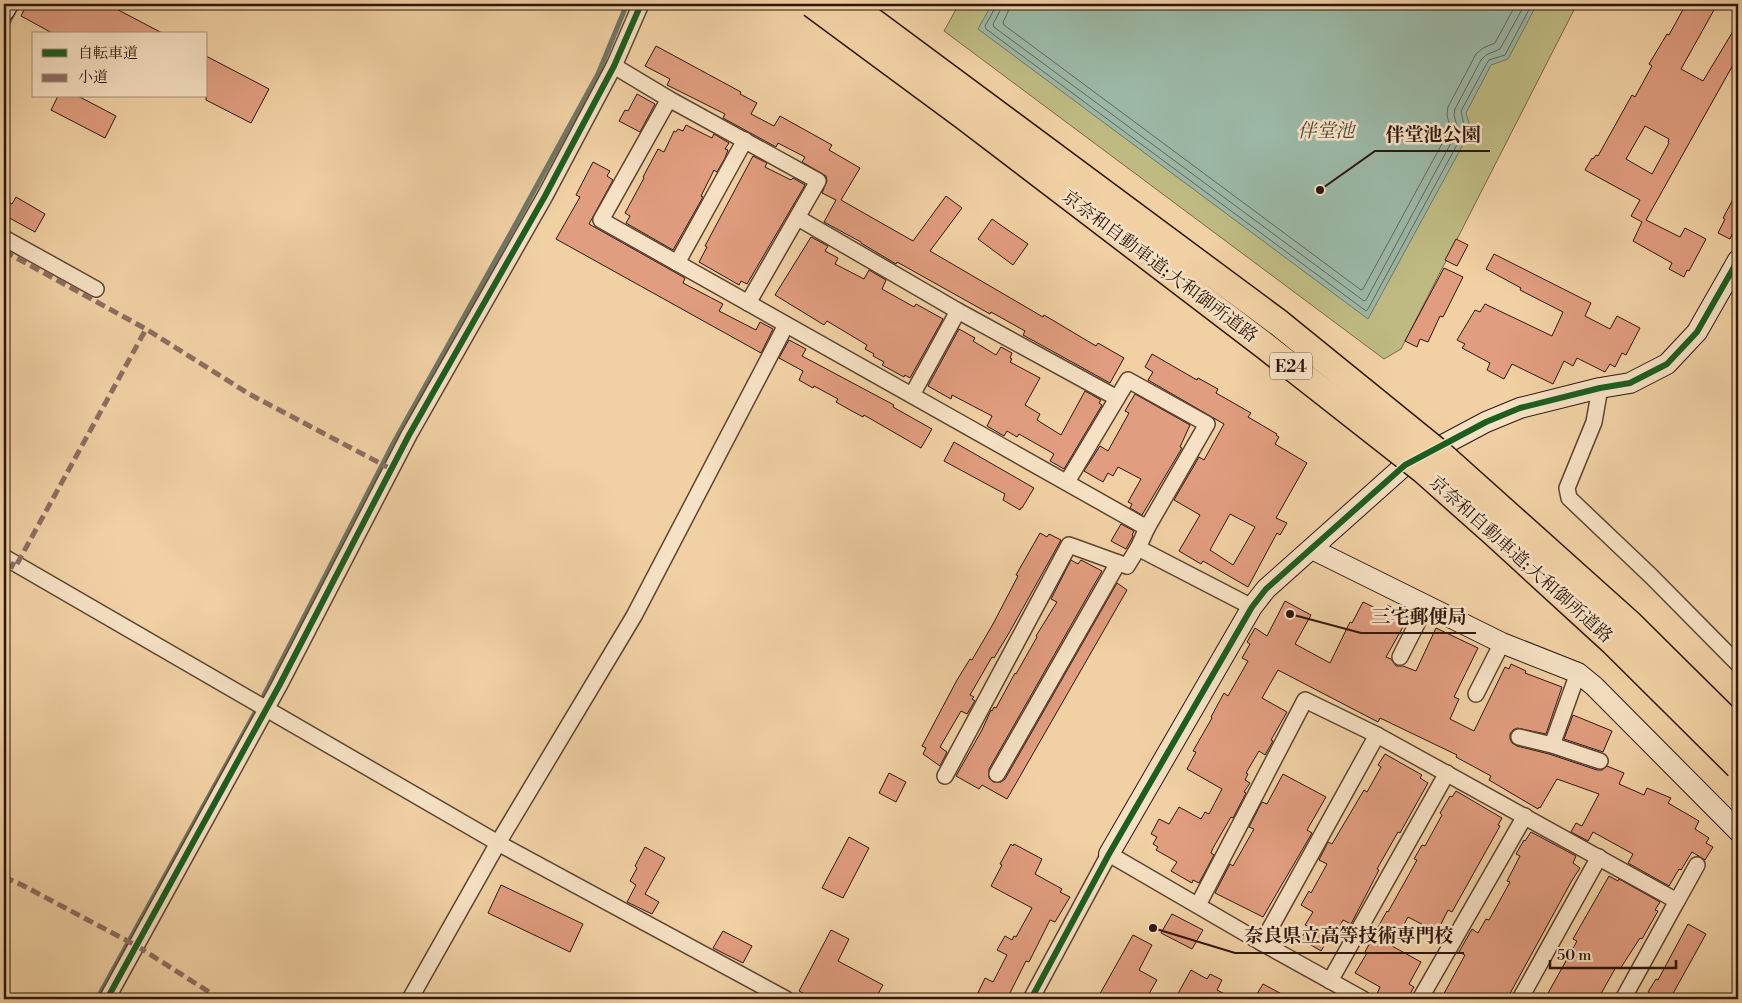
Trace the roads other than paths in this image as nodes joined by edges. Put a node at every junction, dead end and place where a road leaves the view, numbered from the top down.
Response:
1 (8, 4) edge
2 (641, 4) edge
3 (812, 4) edge
4 (849, 4) edge
5 (4, 11) edge
6 (614, 66) junction
7 (669, 99) junction
8 (745, 140) junction
9 (798, 218) junction
10 (4, 238) edge
11 (1738, 260) edge
12 (677, 263) junction
13 (96, 288) dead end
14 (748, 303) junction
15 (958, 311) junction
16 (786, 325) junction
17 (1600, 388) junction
18 (912, 395) junction
19 (1117, 398) junction
20 (1067, 482) junction
21 (1148, 528) junction
22 (1138, 548) junction
23 (1312, 549) junction
24 (4, 556) edge
25 (1118, 563) junction
26 (1426, 606) junction
27 (1252, 608) junction
28 (1502, 643) junction
29 (1400, 657) dead end
30 (1738, 664) edge
31 (1578, 674) junction
32 (1476, 694) dead end
33 (266, 708) junction
34 (1738, 731) edge
35 (1377, 735) junction
36 (1519, 737) dead end
37 (1552, 745) junction
38 (1600, 761) dead end
39 (1738, 766) edge
40 (1447, 773) junction
41 (997, 774) dead end
42 (945, 776) dead end
43 (1525, 816) junction
44 (1738, 830) edge
45 (498, 843) junction
46 (1110, 854) junction
47 (1600, 856) junction
48 (1697, 865) dead end
49 (1678, 901) junction
50 (1198, 905) junction
51 (1262, 943) junction
52 (1330, 981) junction
53 (781, 998) edge
54 (107, 999) edge
55 (410, 999) edge
56 (1031, 999) edge
57 (1363, 999) edge
58 (1420, 999) edge
59 (1520, 999) edge
60 (1623, 999) edge

1 - 5 street
2 - 6 street
3 - 39 highway, 京奈和自動車道;大和御所道路 / E24, bridge
4 - 34 highway, 京奈和自動車道;大和御所道路 / E24, bridge
6 - 7 street
6 - 33 street
7 - 8 street
7 - 12 street
8 - 9 street
8 - 12 street
9 - 14 street
9 - 15 street
10 - 13 street
11 - 17 street
12 - 14 street
14 - 16 street
15 - 18 street
15 - 19 street
16 - 18 street
16 - 45 street
17 - 23 street
17 - 30 street
18 - 20 street
19 - 20 street
19 - 21 street
20 - 21 street
21 - 22 street
22 - 25 street
22 - 27 street
23 - 26 street
23 - 27 street
24 - 33 street
25 - 41 street
25 - 42 street
26 - 28 street
26 - 29 street
27 - 46 street
28 - 31 street
28 - 32 street
31 - 37 street
31 - 44 street
33 - 45 street
33 - 54 street
35 - 40 street
35 - 50 street
35 - 51 street
36 - 37 street
37 - 38 street
40 - 43 street
40 - 52 street
43 - 47 street
43 - 58 street
45 - 53 street
45 - 55 street
46 - 50 street
46 - 56 street
47 - 49 street
47 - 59 street
48 - 49 street
49 - 60 street
50 - 51 street
51 - 52 street
52 - 57 street

